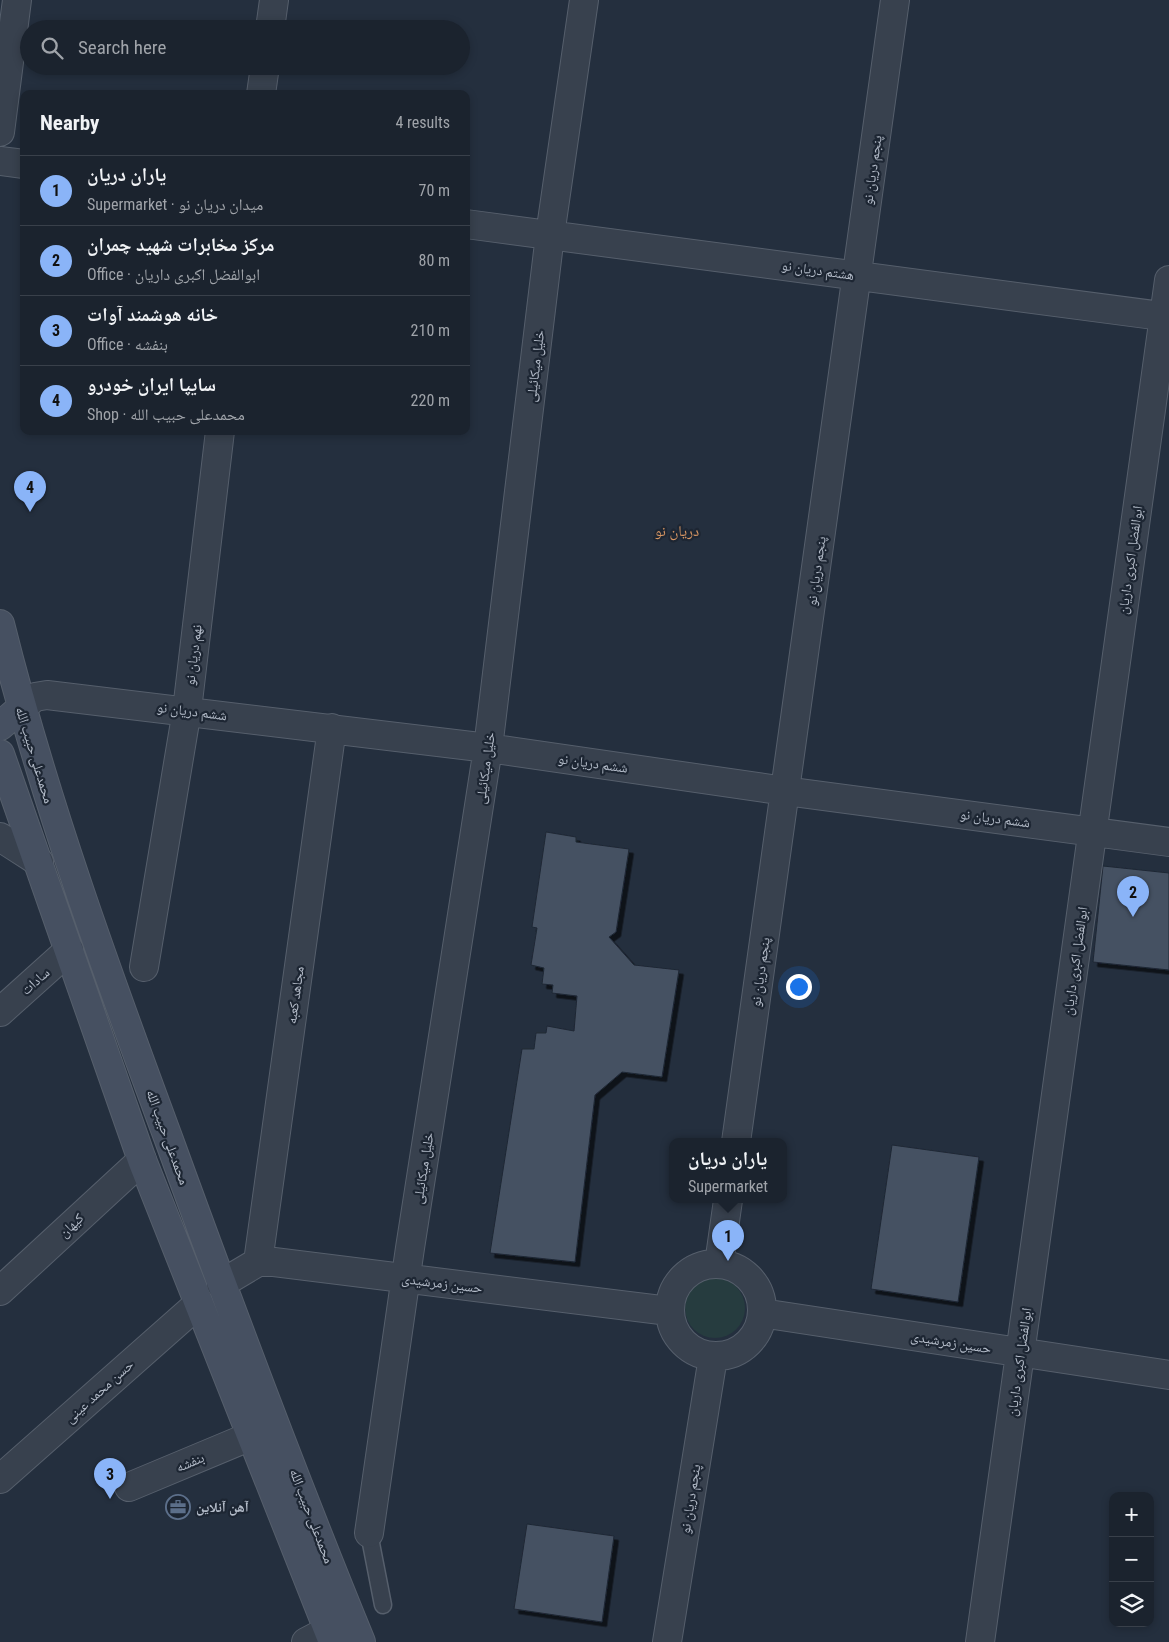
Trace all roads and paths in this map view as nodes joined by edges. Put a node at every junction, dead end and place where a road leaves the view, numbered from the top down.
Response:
1 (17, 0) edge
2 (274, 0) edge
3 (584, 0) edge
4 (896, 0) edge
5 (271, 20) edge
6 (264, 75) edge
7 (262, 90) edge
8 (0, 132) edge
9 (0, 161) edge
10 (20, 164) edge
11 (470, 225) edge
12 (550, 235) junction
13 (857, 276) junction
14 (1169, 280) edge
15 (1166, 317) edge
16 (220, 435) edge
17 (0, 624) edge
18 (21, 708) junction
19 (187, 710) junction
20 (0, 726) edge
21 (332, 728) junction
22 (488, 748) junction
23 (0, 754) edge
24 (785, 791) junction
25 (1093, 831) junction
26 (0, 837) edge
27 (1169, 842) edge
28 (40, 862) junction
29 (69, 950) junction
30 (144, 967) dead end
31 (0, 1012) edge
32 (737, 1138) edge
33 (142, 1160) junction
34 (728, 1203) edge
35 (258, 1262) junction
36 (719, 1264) junction
37 (406, 1279) junction
38 (221, 1284) junction
39 (0, 1291) edge
40 (198, 1303) junction
41 (669, 1311) junction
42 (762, 1313) junction
43 (1021, 1352) junction
44 (713, 1357) junction
45 (1169, 1375) edge
46 (251, 1436) junction
47 (0, 1479) edge
48 (129, 1487) dead end
49 (369, 1533) joint
50 (383, 1605) dead end
51 (323, 1638) edge
52 (361, 1642) edge
53 (667, 1642) edge
54 (980, 1642) edge

1 - 8 street
2 - 5 street
3 - 12 street, خلیل میکائیلی
4 - 13 street, پنجم دریان‌ نو
6 - 7 street
9 - 10 street
11 - 12 street, هشتم دریان‌ نو
12 - 13 street, هشتم دریان‌ نو
12 - 22 street, خلیل میکائیلی
13 - 15 street, هشتم دریان‌ نو
13 - 24 street, پنجم دریان‌ نو
14 - 15 street, ابوالفضل اکبری داریان
15 - 25 street, ابوالفضل اکبری داریان
16 - 19 street, نهم دریان‌ نو
17 - 18 main road, محمدعلی حبیب الله
18 - 19 street, ششم دریان‌ نو
18 - 20 main road
18 - 38 main road, محمدعلی حبیب الله
19 - 21 street, ششم دریان‌ نو
19 - 30 street, نهم دریان‌ نو
21 - 22 street, ششم دریان‌ نو
21 - 35 street, مجاهد کعبه
22 - 24 street, ششم دریان‌ نو
22 - 37 street, خلیل میکائیلی
23 - 28 main road, محمدعلی حبیب الله
24 - 25 street, ششم دریان‌ نو
24 - 32 street, پنجم دریان‌ نو
25 - 27 street, ششم دریان‌ نو
25 - 43 street, ابوالفضل اکبری داریان
26 - 28 street
28 - 29 main road, محمدعلی حبیب الله
29 - 31 street, سادات
29 - 33 main road, محمدعلی حبیب الله
33 - 39 street, کیهان
33 - 40 main road, محمدعلی حبیب الله
34 - 36 street
35 - 37 street, حسین زمرشيدی
35 - 38 street
36 - 41 street
36 - 42 street
37 - 41 street, حسین زمرشيدی
37 - 49 street, خلیل میکائیلی
38 - 40 main road
38 - 52 main road, محمدعلی حبیب الله
40 - 46 main road, محمدعلی حبیب الله
40 - 47 street, حسن محمد عینی
41 - 44 street
42 - 43 street, حسین زمرشيدی
42 - 44 street
43 - 45 street, حسین زمرشيدی
43 - 54 street, ابوالفضل اکبری داریان
44 - 53 street, پنجم دریان‌ نو
46 - 48 street, بنفشه
46 - 51 main road, محمدعلی حبیب الله
49 - 50 lane

